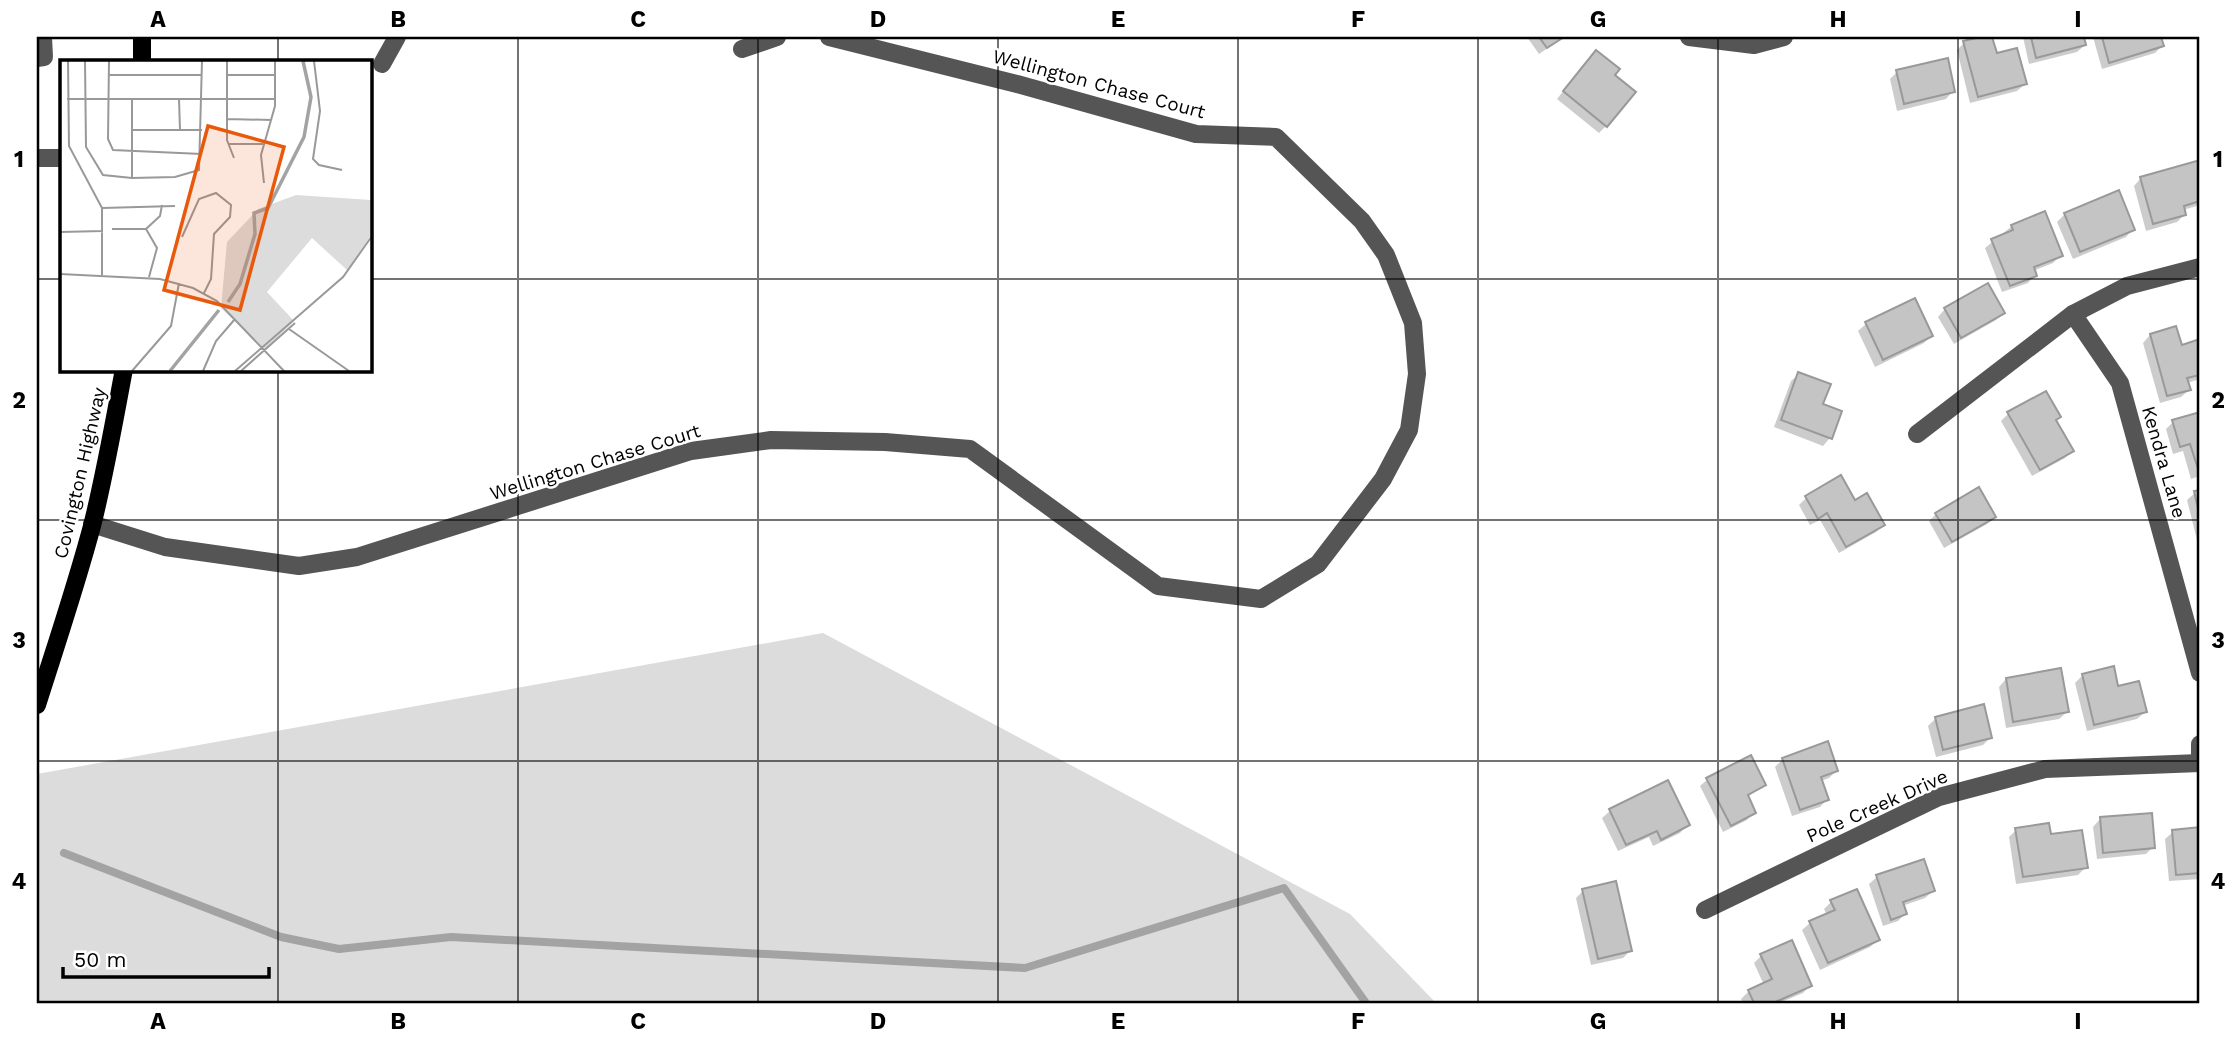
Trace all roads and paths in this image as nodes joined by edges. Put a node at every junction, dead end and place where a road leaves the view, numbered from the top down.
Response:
1 (43, 37) edge
2 (142, 37) edge
3 (397, 37) edge
4 (777, 37) edge
5 (829, 37) edge
6 (1689, 37) edge
7 (1784, 37) edge
8 (742, 48) dead end
9 (37, 58) edge
10 (142, 60) edge
11 (382, 64) dead end
12 (37, 158) edge
13 (60, 158) edge
14 (2200, 267) edge
15 (2073, 314) junction
16 (124, 371) edge
17 (1917, 434) dead end
18 (92, 524) junction
19 (2200, 673) edge
20 (37, 705) edge
21 (2200, 744) edge
22 (2200, 763) edge
23 (1705, 910) dead end

1 - 9 street
2 - 10 main road
3 - 11 street
4 - 8 street
5 - 18 street, Wellington Chase Court
6 - 7 street
12 - 13 street
14 - 15 street
15 - 17 street
15 - 19 street, Kendra Lane
16 - 18 main road, Covington Highway
18 - 20 main road, Covington Highway
21 - 22 street
22 - 23 street, Pole Creek Drive

